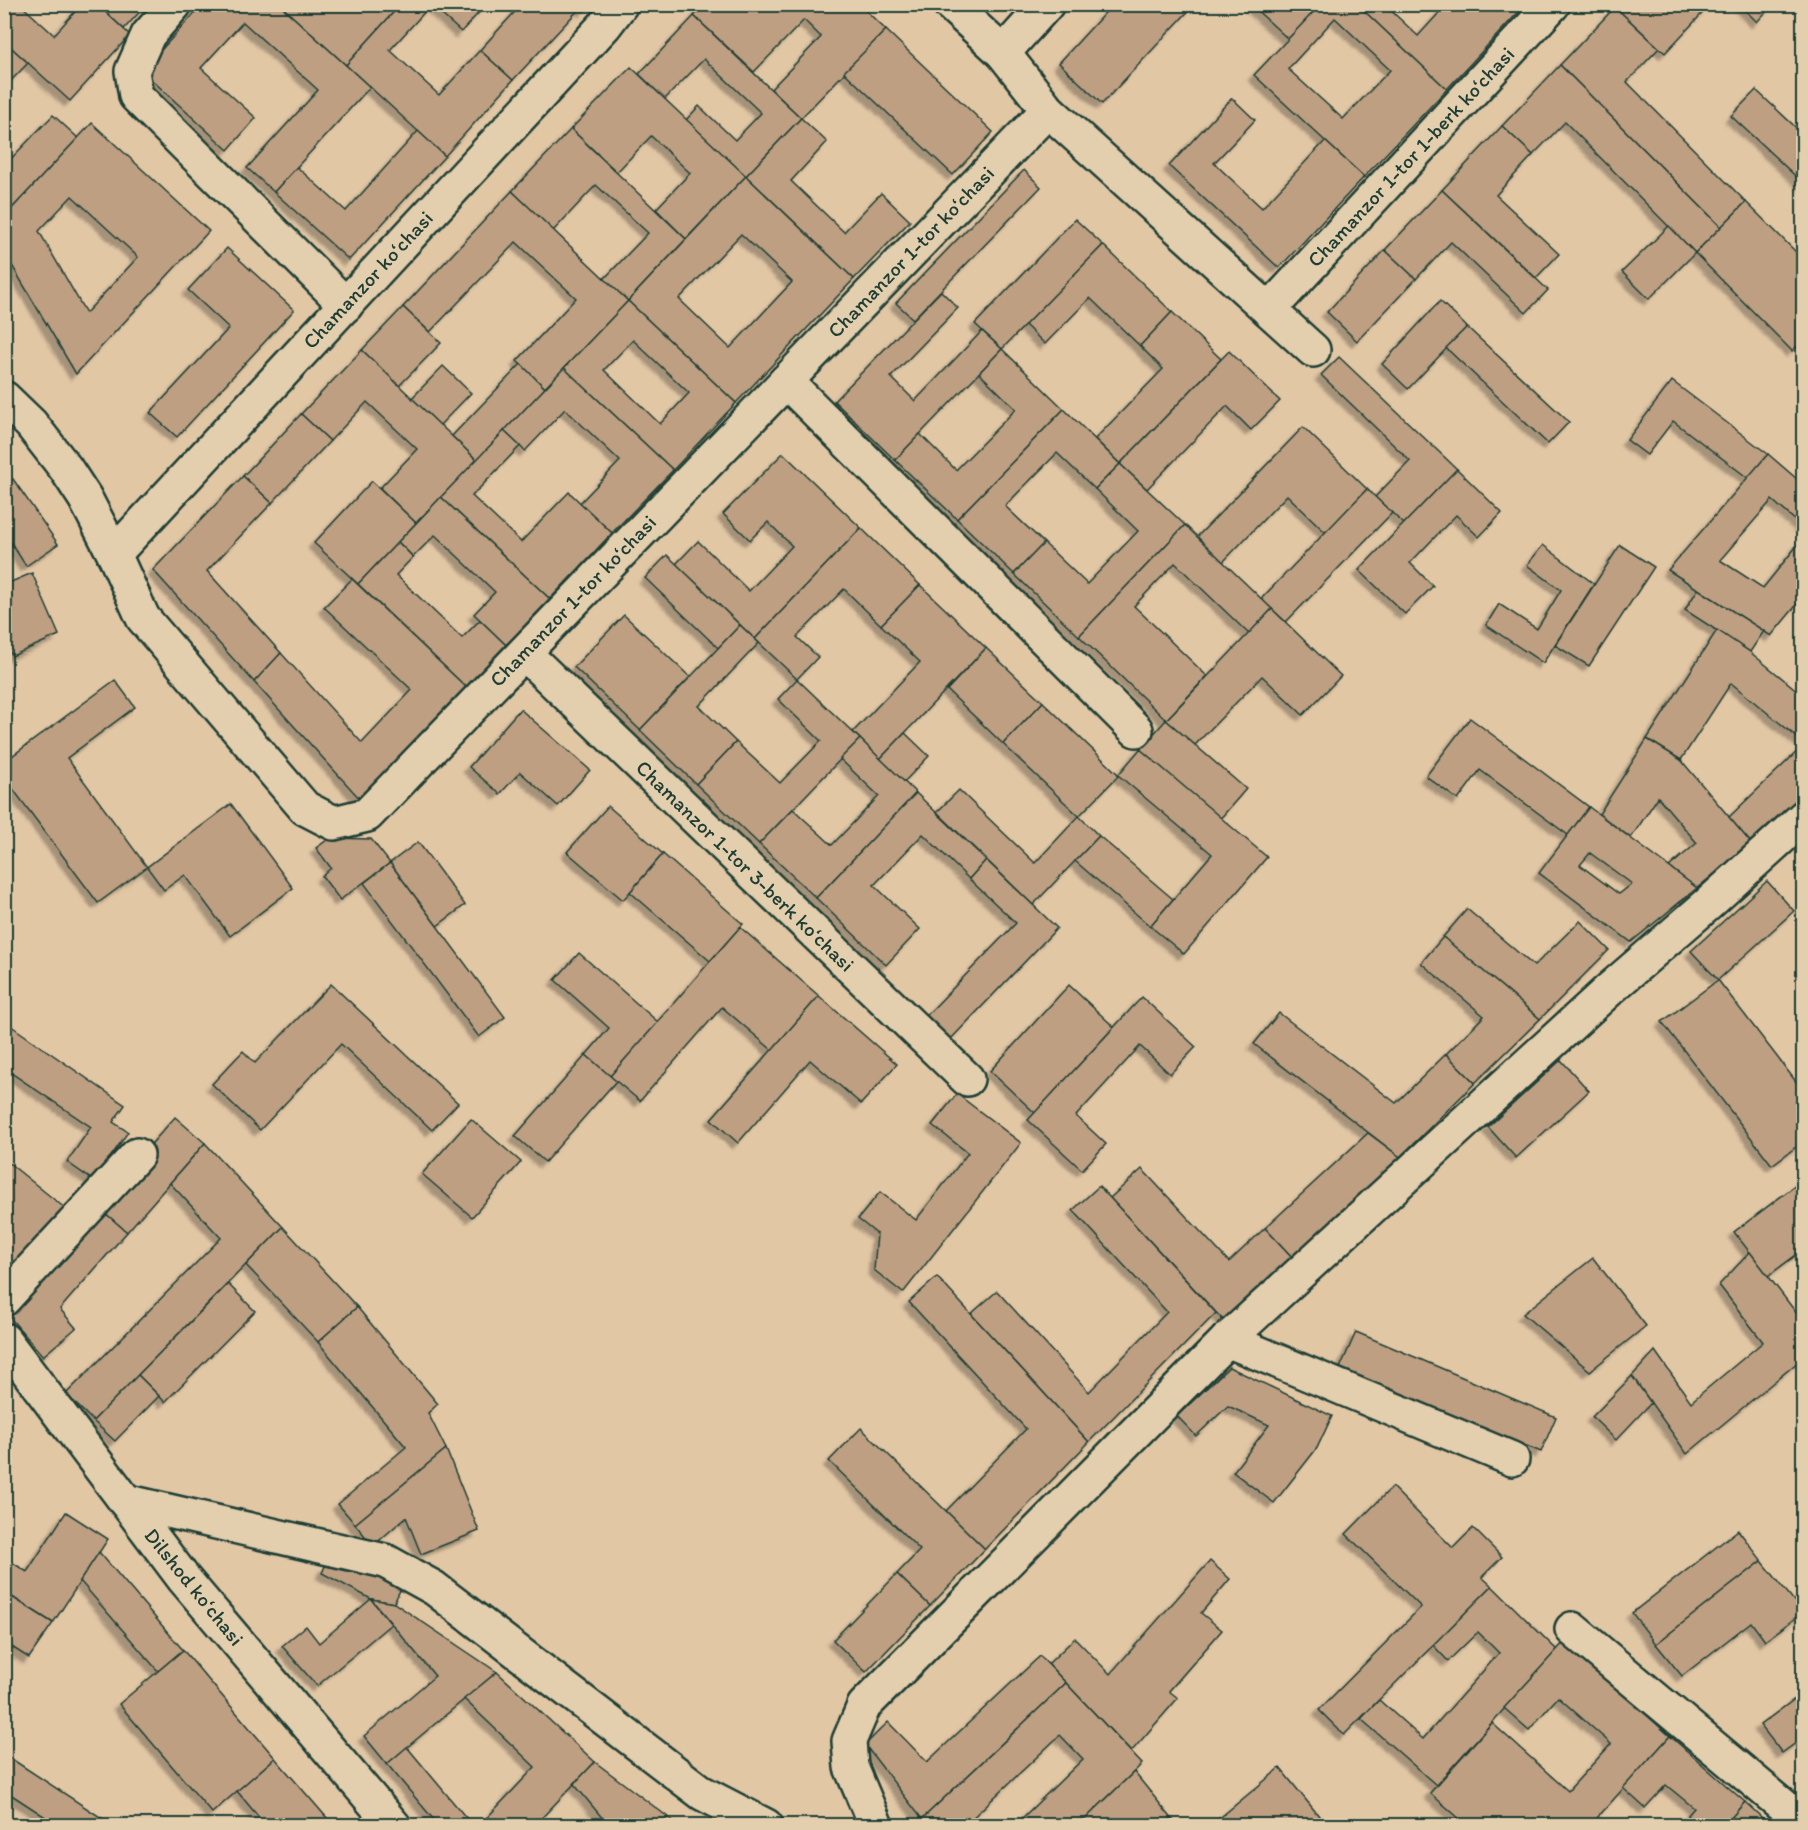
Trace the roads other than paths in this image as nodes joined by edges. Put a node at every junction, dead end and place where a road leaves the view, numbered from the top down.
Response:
1 (175, 4) edge
2 (621, 4) edge
3 (950, 4) edge
4 (1047, 4) edge
5 (1553, 4) edge
6 (1003, 53) junction
7 (1047, 110) junction
8 (346, 305) junction
9 (1269, 310) junction
10 (1313, 350) dead end
11 (786, 381) junction
12 (4, 398) edge
13 (114, 554) junction
14 (524, 653) junction
15 (1136, 730) dead end
16 (1803, 817) edge
17 (967, 1079) dead end
18 (137, 1155) dead end
19 (4, 1299) edge
20 (4, 1340) edge
21 (1227, 1340) junction
22 (1512, 1459) dead end
23 (125, 1502) junction
24 (1572, 1629) dead end
25 (1803, 1822) edge
26 (394, 1826) edge
27 (766, 1826) edge
28 (876, 1826) edge

1 - 8 street
2 - 8 street, Chamanzor koʻchasi
3 - 6 street
4 - 6 street
5 - 9 street, Chamanzor 1-tor 1-berk koʻchasi
6 - 7 street
7 - 9 street
7 - 11 street, Chamanzor 1-tor koʻchasi
8 - 13 street, Chamanzor koʻchasi
9 - 10 street
11 - 14 street, Chamanzor 1-tor koʻchasi
11 - 15 street
12 - 13 street, Chamanzor 1-tor koʻchasi
13 - 14 street, Chamanzor 1-tor koʻchasi
14 - 17 street, Chamanzor 1-tor 3-berk koʻchasi
16 - 21 street
18 - 19 street
20 - 23 street, Dilshod koʻchasi
21 - 22 street
21 - 28 street
23 - 26 street, Dilshod koʻchasi
23 - 27 street
24 - 25 street

